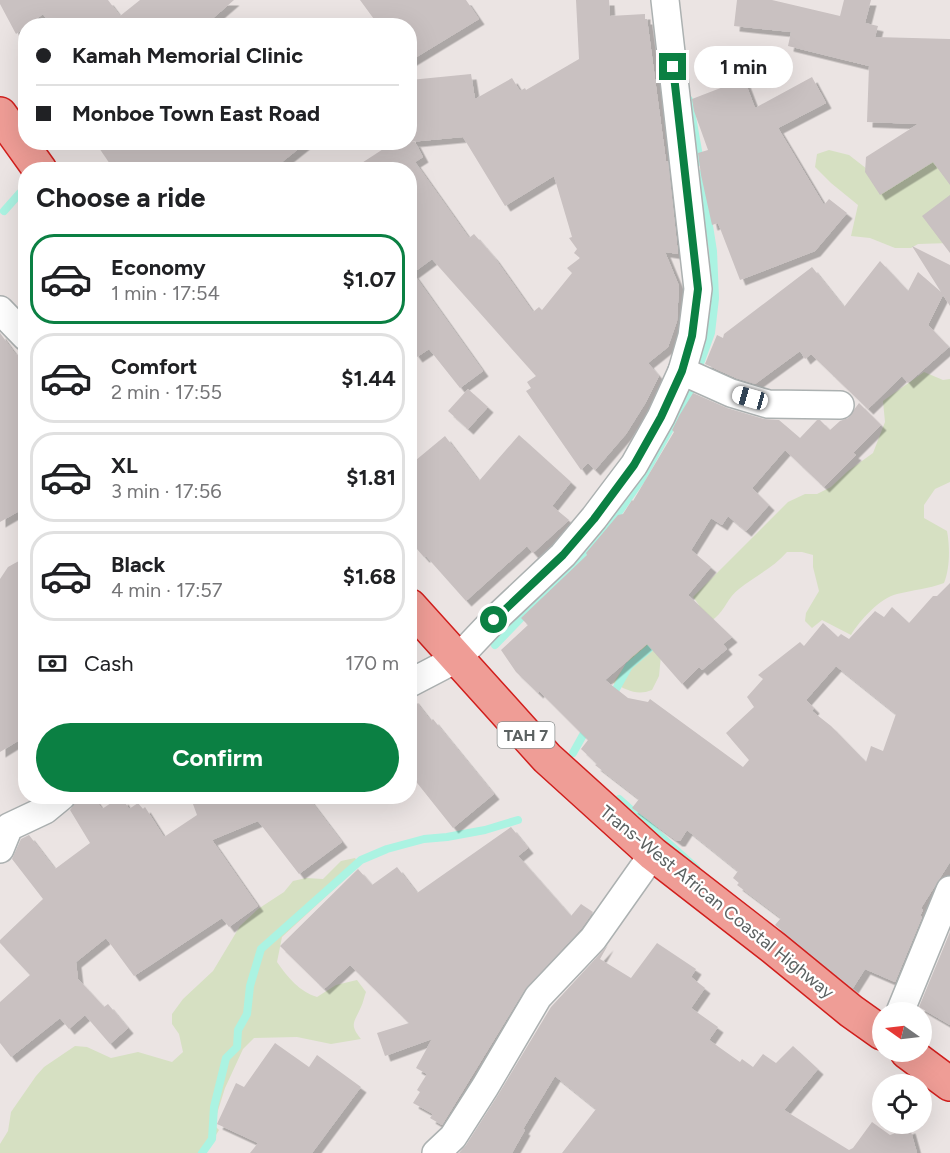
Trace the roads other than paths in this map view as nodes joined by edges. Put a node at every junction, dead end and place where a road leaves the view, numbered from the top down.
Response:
1 (665, 0) edge
2 (3, 125) edge
3 (18, 143) edge
4 (24, 150) edge
5 (33, 162) edge
6 (0, 310) edge
7 (18, 329) edge
8 (682, 371) junction
9 (840, 405) dead end
10 (417, 614) edge
11 (458, 658) junction
12 (417, 679) edge
13 (52, 804) edge
14 (0, 849) edge
15 (652, 854) junction
16 (950, 890) edge
17 (904, 1002) edge
18 (872, 1026) edge
19 (920, 1062) edge
20 (950, 1084) edge
21 (436, 1153) edge

1 - 8 street
2 - 3 highway
4 - 5 highway
6 - 7 street
8 - 9 street
8 - 11 street
10 - 11 highway, Trans-West African Coastal Highway / TAH 7
11 - 12 street
11 - 15 highway, Trans-West African Coastal Highway / TAH 7
13 - 14 street
15 - 18 highway, Trans-West African Coastal Highway / TAH 7
15 - 21 street
16 - 17 street
19 - 20 highway

